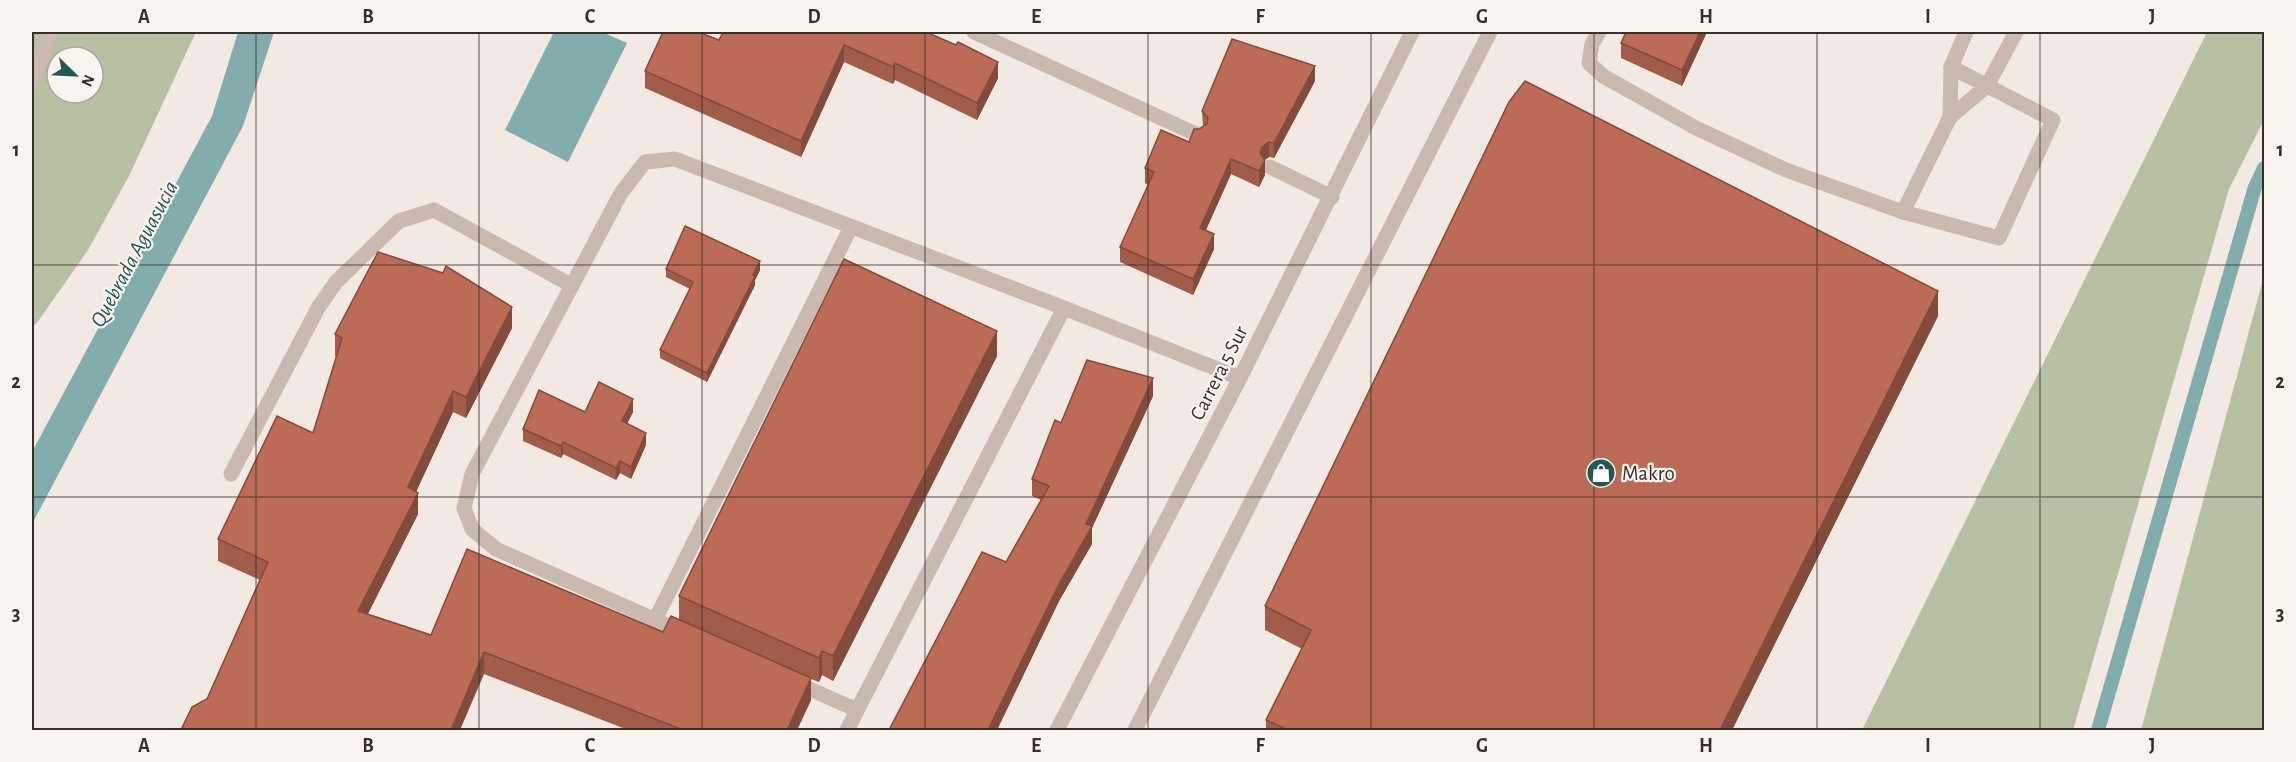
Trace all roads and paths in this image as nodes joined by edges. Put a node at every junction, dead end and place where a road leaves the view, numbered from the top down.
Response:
1 (51, 32) edge
2 (974, 32) edge
3 (1412, 32) edge
4 (1490, 32) edge
5 (1599, 32) edge
6 (1966, 32) edge
7 (2016, 32) edge
8 (1952, 67) junction
9 (32, 82) edge
10 (1987, 86) junction
11 (1950, 117) junction
12 (1198, 135) edge
13 (1270, 167) dead end
14 (1332, 196) junction
15 (1903, 212) junction
16 (851, 227) junction
17 (571, 285) junction
18 (1064, 308) junction
19 (1240, 378) junction
20 (231, 474) dead end
21 (655, 620) junction
22 (698, 639) edge
23 (783, 677) edge
24 (857, 710) junction
25 (847, 730) edge
26 (1057, 730) edge
27 (1135, 730) edge

1 - 9 street
2 - 12 street
3 - 14 street, Carrera 5 Sur
4 - 27 street
5 - 15 street
6 - 8 street
7 - 10 street
8 - 10 street
8 - 11 street
10 - 11 street
10 - 15 street
11 - 15 street
13 - 14 street
14 - 19 street, Carrera 5 Sur
16 - 17 street
16 - 18 street
16 - 21 street
17 - 20 street
17 - 21 street
18 - 19 street
18 - 24 street
19 - 26 street, Carrera 5 Sur
21 - 22 street
23 - 24 street
24 - 25 street

